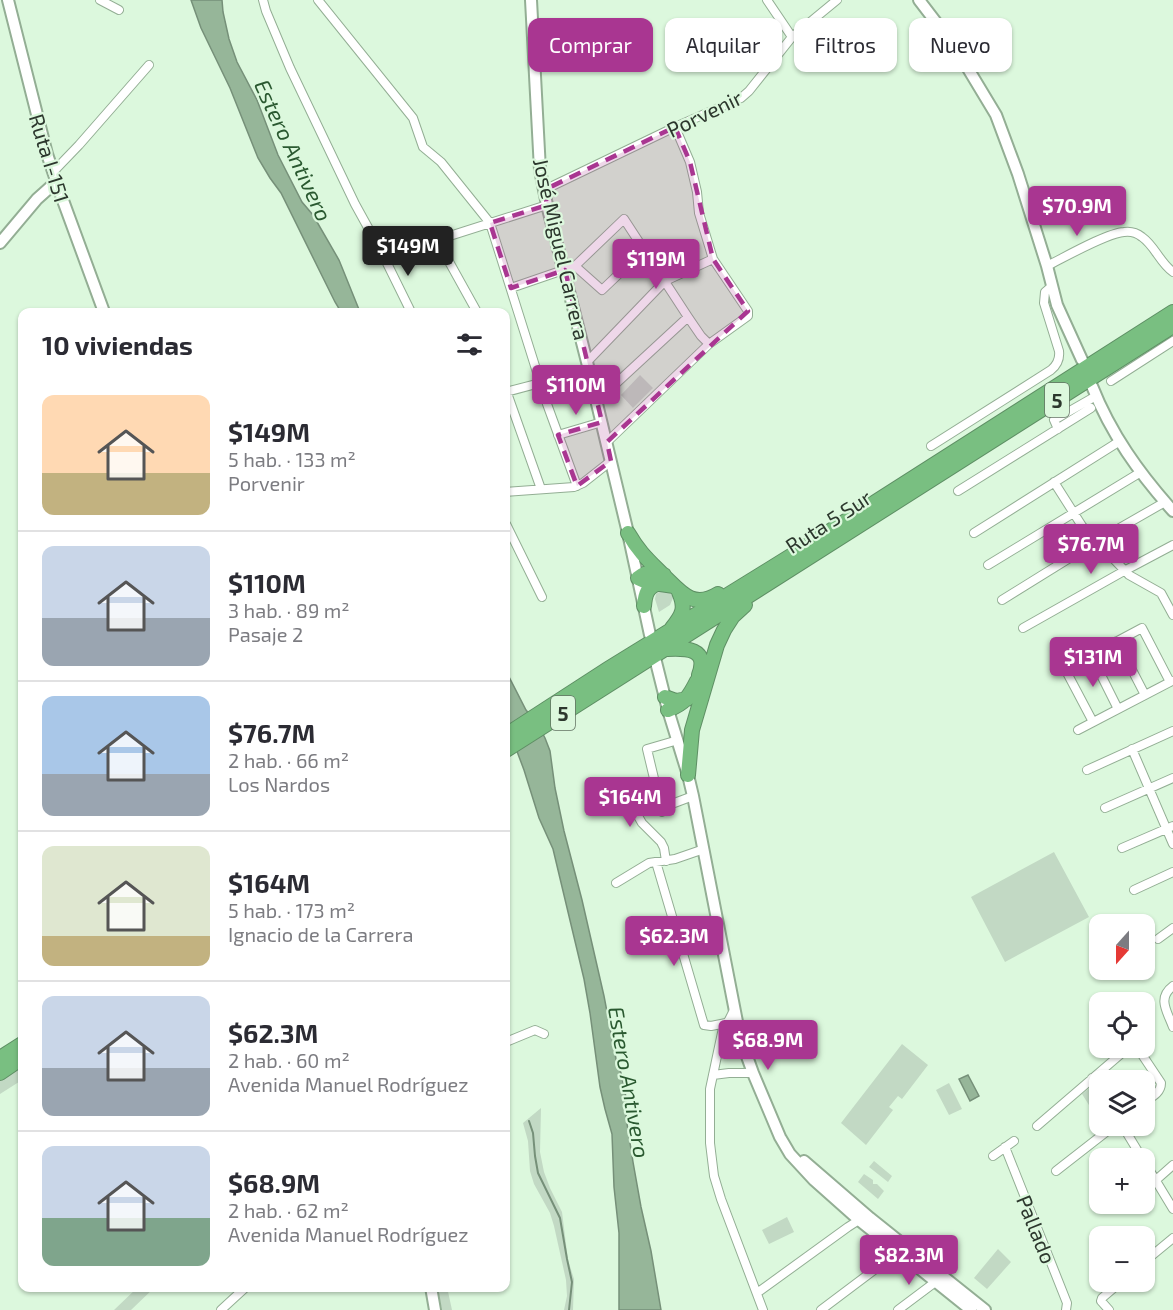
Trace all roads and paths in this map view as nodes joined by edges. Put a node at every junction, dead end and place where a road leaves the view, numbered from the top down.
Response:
1 (8, 0) edge
2 (100, 0) edge
3 (263, 0) edge
4 (318, 0) edge
5 (531, 0) edge
6 (767, 0) edge
7 (837, 0) edge
8 (919, 0) edge
9 (119, 10) dead end
10 (792, 37) junction
11 (149, 65) dead end
12 (675, 127) junction
13 (55, 177) junction
14 (544, 190) junction
15 (547, 206) junction
16 (490, 223) junction
17 (437, 240) junction
18 (0, 243) edge
19 (644, 250) junction
20 (382, 253) junction
21 (713, 259) junction
22 (1047, 266) junction
23 (570, 268) junction
24 (1173, 272) edge
25 (665, 281) junction
26 (1052, 286) junction
27 (511, 288) junction
28 (103, 308) edge
29 (409, 308) edge
30 (475, 308) edge
31 (1173, 312) edge
32 (688, 317) junction
33 (1173, 326) edge
34 (1173, 341) edge
35 (709, 344) junction
36 (1082, 360) dead end
37 (588, 362) junction
38 (1111, 381) dead end
39 (540, 383) junction
40 (510, 390) edge
41 (1094, 391) joint
42 (597, 401) junction
43 (510, 402) edge
44 (1091, 408) dead end
45 (602, 422) junction
46 (1058, 429) junction
47 (558, 435) junction
48 (1120, 441) junction
49 (607, 442) junction
50 (931, 446) dead end
51 (611, 461) junction
52 (1141, 472) junction
53 (1054, 482) junction
54 (577, 486) junction
55 (541, 489) junction
56 (958, 491) dead end
57 (510, 492) edge
58 (1165, 502) junction
59 (1173, 512) edge
60 (1073, 513) junction
61 (510, 532) edge
62 (628, 533) junction
63 (974, 533) dead end
64 (1097, 541) junction
65 (1173, 545) edge
66 (794, 554) junction
67 (988, 565) dead end
68 (1124, 571) junction
69 (638, 578) junction
70 (661, 579) junction
71 (775, 580) junction
72 (676, 589) junction
73 (542, 597) dead end
74 (1002, 600) dead end
75 (644, 606) junction
76 (1173, 615) edge
77 (1023, 628) dead end
78 (668, 632) junction
79 (650, 635) dead end
80 (1117, 641) junction
81 (665, 649) junction
82 (1091, 655) junction
83 (656, 662) dead end
84 (1171, 681) edge
85 (1145, 695) junction
86 (666, 703) junction
87 (692, 703) junction
88 (1118, 709) junction
89 (1093, 722) junction
90 (1078, 730) dead end
91 (1173, 731) edge
92 (510, 732) edge
93 (678, 740) junction
94 (510, 747) edge
95 (1132, 749) junction
96 (1087, 770) dead end
97 (688, 775) junction
98 (1173, 778) edge
99 (626, 784) dead end
100 (1148, 789) junction
101 (693, 796) junction
102 (1105, 808) dead end
103 (1169, 827) edge
104 (1173, 844) edge
105 (1122, 848) dead end
106 (704, 849) junction
107 (666, 861) junction
108 (656, 862) junction
109 (1173, 872) edge
110 (616, 883) dead end
111 (1134, 890) dead end
112 (1173, 928) edge
113 (1158, 939) dead end
114 (1173, 986) edge
115 (732, 1024) junction
116 (1173, 1027) edge
117 (544, 1034) dead end
118 (510, 1040) edge
119 (18, 1047) edge
120 (0, 1058) edge
121 (1116, 1058) edge
122 (18, 1061) edge
123 (1102, 1070) edge
124 (0, 1073) edge
125 (753, 1073) junction
126 (1155, 1074) edge
127 (713, 1075) junction
128 (1089, 1081) edge
129 (1155, 1094) edge
130 (1037, 1126) dead end
131 (777, 1129) junction
132 (1101, 1136) edge
133 (1014, 1141) dead end
134 (1005, 1147) junction
135 (993, 1156) dead end
136 (1173, 1165) edge
137 (1056, 1171) dead end
138 (1156, 1180) joint
139 (1173, 1209) edge
140 (859, 1220) junction
141 (1173, 1238) edge
142 (896, 1246) junction
143 (1155, 1253) edge
144 (939, 1279) junction
145 (241, 1292) edge
146 (432, 1292) edge
147 (1109, 1292) edge
148 (757, 1293) junction
149 (964, 1299) junction
150 (221, 1310) edge
151 (435, 1310) edge
152 (763, 1310) edge
153 (821, 1310) edge
154 (898, 1310) edge
155 (971, 1310) edge
156 (985, 1310) edge
157 (1066, 1310) edge
158 (1109, 1310) edge

1 - 13 street, Ruta I-151
2 - 9 street
3 - 20 street
4 - 16 street
5 - 14 street, José Miguel Carrera
6 - 10 street
7 - 10 street, Porvenir
8 - 22 street
10 - 12 street, Porvenir
11 - 13 street
12 - 14 street, Porvenir
12 - 21 street
13 - 18 street
13 - 28 street, Ruta I-151
14 - 15 street, José Miguel Carrera
15 - 16 street
15 - 23 street, José Miguel Carrera
16 - 17 street
16 - 27 street
17 - 20 street
17 - 30 street
19 - 23 street
19 - 23 street
19 - 25 street
20 - 29 street
21 - 25 street
21 - 35 street
22 - 24 street
22 - 26 street
23 - 27 street
23 - 37 street, José Miguel Carrera
25 - 32 street
25 - 37 street
26 - 36 street
26 - 50 street
27 - 39 street
31 - 66 highway, Ruta 5 Sur / 5
32 - 35 street
32 - 42 street
33 - 71 highway, Ruta 5 Sur / 5
34 - 38 street
35 - 49 street
37 - 42 street, José Miguel Carrera
39 - 40 street
39 - 47 street
41 - 46 street
41 - 48 street
42 - 45 street, José Miguel Carrera
43 - 55 street
44 - 46 street
45 - 47 street
45 - 49 street, José Miguel Carrera
46 - 56 street
47 - 54 street
48 - 52 street
48 - 53 street
49 - 51 street, José Miguel Carrera
51 - 54 street
51 - 62 street, José Miguel Carrera
52 - 58 street
52 - 60 street
53 - 60 street
53 - 63 street
54 - 55 street
55 - 57 street
58 - 59 street
58 - 64 street
60 - 64 street
60 - 67 street
61 - 73 street
62 - 69 street, José Miguel Carrera
62 - 70 highway
64 - 68 street
64 - 74 street
65 - 68 street
66 - 72 highway
66 - 78 highway, Ruta 5 Sur / 5
68 - 76 street
68 - 77 street
69 - 70 highway
69 - 75 street, José Miguel Carrera
70 - 72 highway
70 - 75 highway
71 - 81 highway, Ruta 5 Sur / 5
71 - 87 highway
72 - 78 highway
75 - 79 street, José Miguel Carrera
78 - 92 highway, Ruta 5 Sur / 5
80 - 82 street
80 - 84 street
80 - 85 street
81 - 87 highway
81 - 94 highway, Ruta 5 Sur / 5
82 - 88 street
82 - 89 street
83 - 86 street
84 - 85 street
85 - 88 street
86 - 87 highway
86 - 93 street
87 - 97 highway
88 - 89 street
89 - 90 street
91 - 95 street
93 - 97 street
93 - 101 street
95 - 96 street
95 - 100 street
97 - 101 street
98 - 100 street
99 - 107 street
100 - 102 street
100 - 103 street
101 - 106 street
103 - 104 street
103 - 105 street
106 - 107 street
106 - 115 street
107 - 108 street
108 - 110 street
108 - 115 street
109 - 111 street
112 - 113 street
114 - 116 street
115 - 125 street
115 - 127 street
117 - 118 street
119 - 120 highway
121 - 123 street
122 - 124 highway
125 - 127 street
125 - 131 street
126 - 129 street
127 - 148 street
128 - 130 street
131 - 140 street
131 - 142 street
132 - 137 street
133 - 134 street
134 - 135 street
134 - 157 street, Pallado
136 - 138 street
138 - 139 street
140 - 142 street
140 - 148 street
141 - 143 street
142 - 144 street
142 - 153 street
144 - 149 street
144 - 154 street
145 - 150 street
146 - 151 street
147 - 158 street
148 - 152 street
149 - 155 street
149 - 156 street

